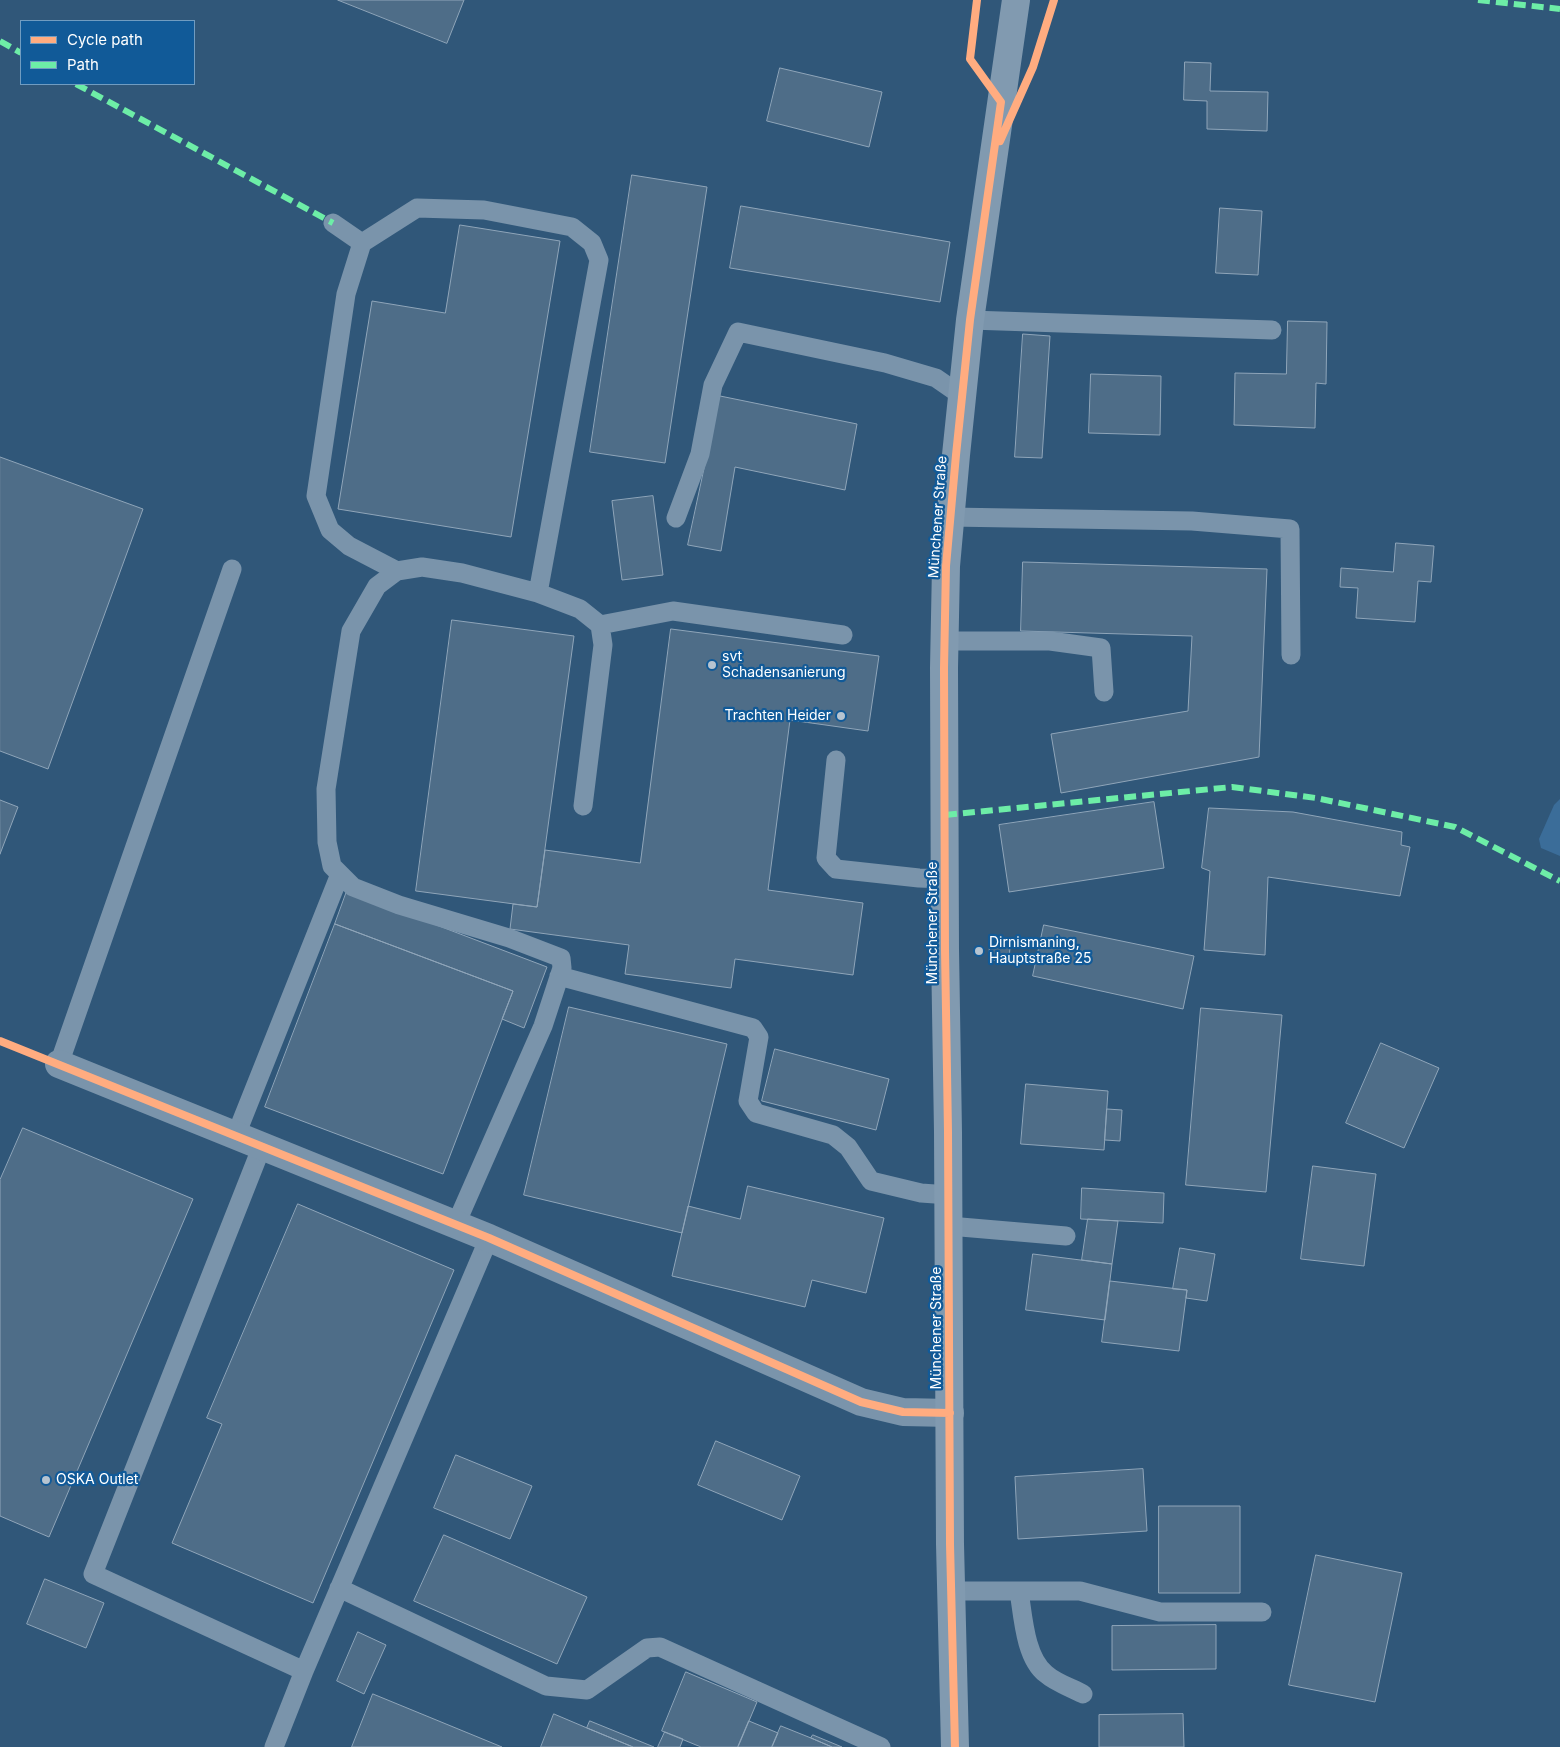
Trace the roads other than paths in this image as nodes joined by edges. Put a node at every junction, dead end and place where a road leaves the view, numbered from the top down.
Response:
1 (1016, 0) edge
2 (333, 224) dead end
3 (362, 243) junction
4 (970, 320) junction
5 (1272, 330) dead end
6 (962, 396) junction
7 (950, 516) junction
8 (676, 518) dead end
9 (232, 569) dead end
10 (397, 571) junction
11 (538, 593) junction
12 (600, 625) junction
13 (843, 635) dead end
14 (944, 641) junction
15 (1291, 655) dead end
16 (1104, 692) dead end
17 (836, 760) dead end
18 (583, 806) dead end
19 (340, 874) junction
20 (945, 879) junction
21 (560, 976) junction
22 (59, 1064) joint
23 (236, 1135) junction
24 (262, 1146) junction
25 (948, 1195) junction
26 (456, 1224) junction
27 (949, 1226) junction
28 (1066, 1236) dead end
29 (489, 1238) junction
30 (950, 1413) junction
31 (339, 1588) junction
32 (951, 1591) junction
33 (1019, 1591) junction
34 (1262, 1612) dead end
35 (304, 1671) junction
36 (1084, 1694) dead end
37 (274, 1747) edge
38 (881, 1747) edge
39 (956, 1747) edge

1 - 4 main road, Münchener Straße
2 - 3 lane
3 - 10 lane
3 - 11 lane
4 - 5 lane
4 - 6 main road, Münchener Straße
6 - 7 main road, Münchener Straße
6 - 8 lane
7 - 14 main road, Münchener Straße
7 - 15 lane
9 - 22 lane
10 - 11 lane
10 - 19 lane
11 - 12 lane
12 - 13 lane
12 - 18 lane
14 - 16 lane
14 - 20 main road, Münchener Straße
17 - 20 lane
19 - 21 lane
19 - 23 lane
20 - 25 main road, Münchener Straße
21 - 25 lane
21 - 26 lane
22 - 23 street
23 - 24 street
24 - 26 street
24 - 35 lane
25 - 27 main road, Münchener Straße
26 - 29 street
27 - 28 lane
27 - 30 main road, Münchener Straße
29 - 30 street
29 - 31 lane
30 - 32 main road, Münchener Straße
31 - 35 lane
31 - 38 lane
32 - 33 lane
32 - 39 main road, Münchener Straße
33 - 34 lane
33 - 36 lane
35 - 37 lane

